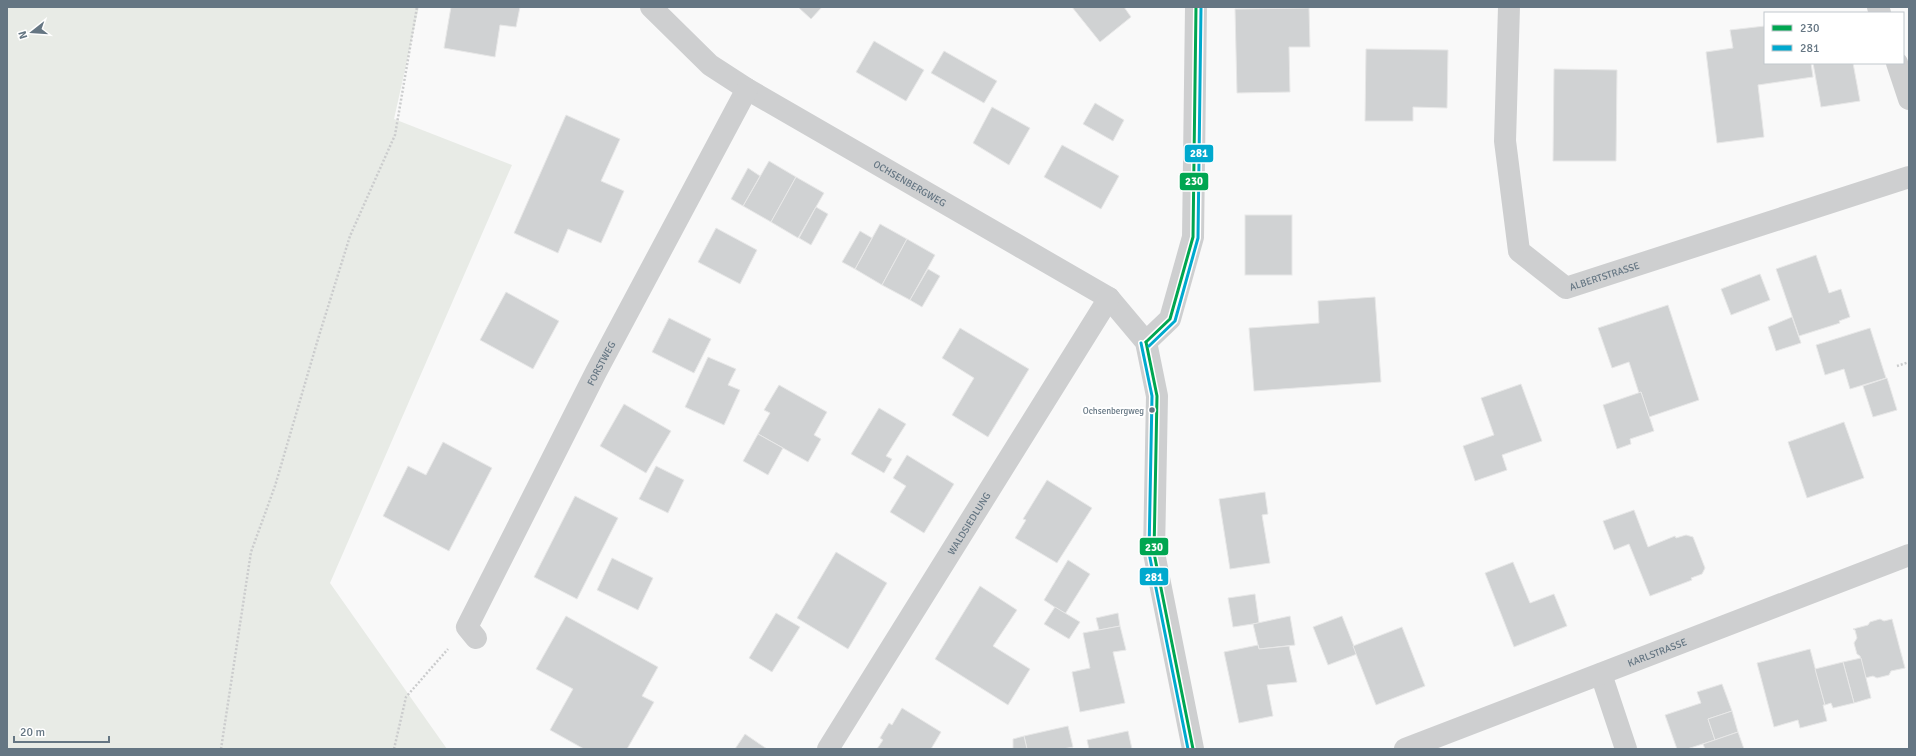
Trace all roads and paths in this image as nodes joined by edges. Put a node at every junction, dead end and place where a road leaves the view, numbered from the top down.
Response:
1 (417, 7) edge
2 (651, 7) edge
3 (1196, 7) edge
4 (1509, 7) edge
5 (1897, 64) edge
6 (747, 89) junction
7 (1909, 99) edge
8 (1909, 177) edge
9 (1109, 298) junction
10 (1146, 342) junction
11 (1909, 362) edge
12 (1897, 366) dead end
13 (1909, 555) edge
14 (471, 632) joint
15 (1600, 674) junction
16 (221, 749) edge
17 (394, 749) edge
18 (828, 749) edge
19 (1193, 749) edge
20 (1405, 749) edge
21 (1626, 749) edge

1 - 16 path
2 - 6 street, OCHSENBERGWEG
3 - 10 street
4 - 8 street, ALBERTSTRASSE
5 - 7 street
6 - 9 street, OCHSENBERGWEG
6 - 14 street, FORSTWEG
9 - 10 street, OCHSENBERGWEG
9 - 18 street, WALDSIEDLUNG
10 - 19 street, OCHSENBERGWEG
11 - 12 path
13 - 15 street, KARLSTRASSE
14 - 17 path
15 - 20 street, KARLSTRASSE
15 - 21 street

